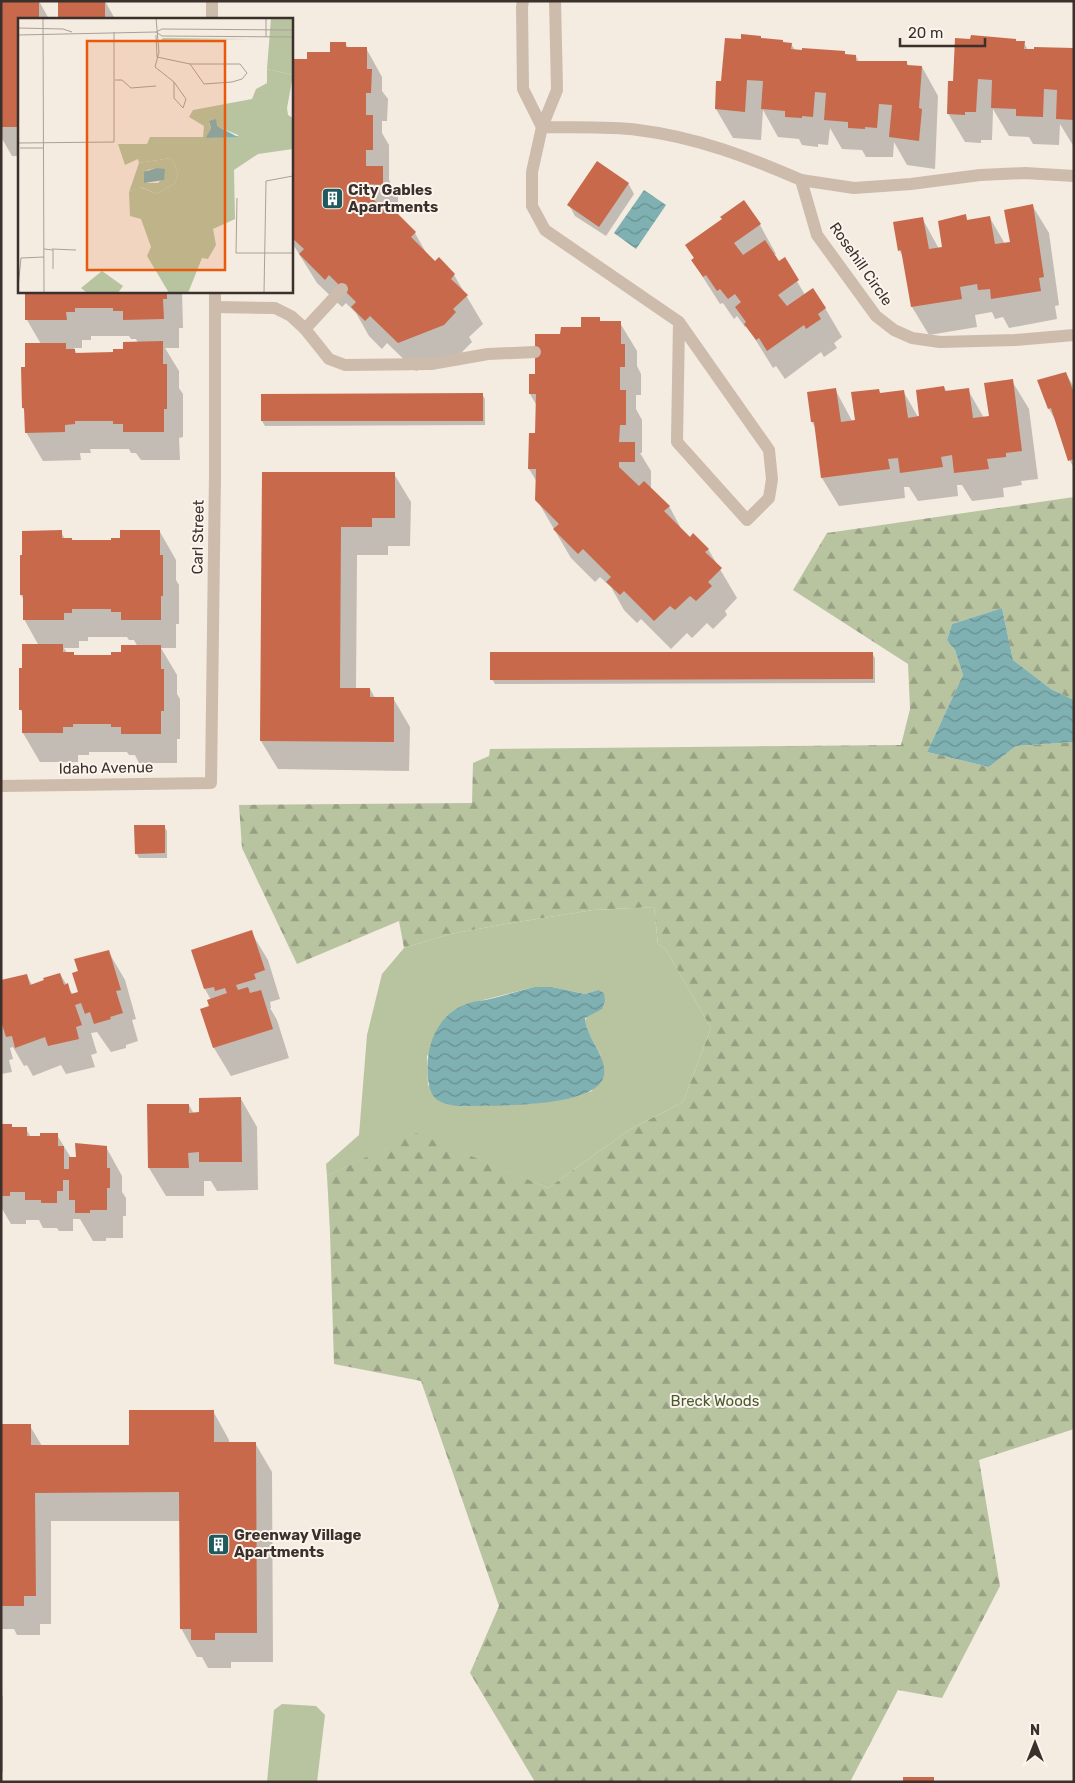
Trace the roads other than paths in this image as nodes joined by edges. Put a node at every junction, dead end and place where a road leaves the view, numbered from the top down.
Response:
1 (212, 1) edge
2 (523, 1) edge
3 (555, 1) edge
4 (212, 18) edge
5 (542, 127) junction
6 (1074, 176) edge
7 (801, 180) junction
8 (342, 289) dead end
9 (215, 292) edge
10 (215, 307) junction
11 (679, 322) junction
12 (305, 329) junction
13 (1074, 335) edge
14 (535, 352) dead end
15 (211, 783) joint
16 (1, 786) edge

1 - 4 street
2 - 5 street
3 - 5 street
5 - 7 street
5 - 11 street
6 - 7 street
7 - 13 street, Rosehill Circle
8 - 12 street
9 - 10 street, Carl Street
10 - 12 street
10 - 15 street, Carl Street
11 - 11 street
12 - 14 street
15 - 16 street, Idaho Avenue

